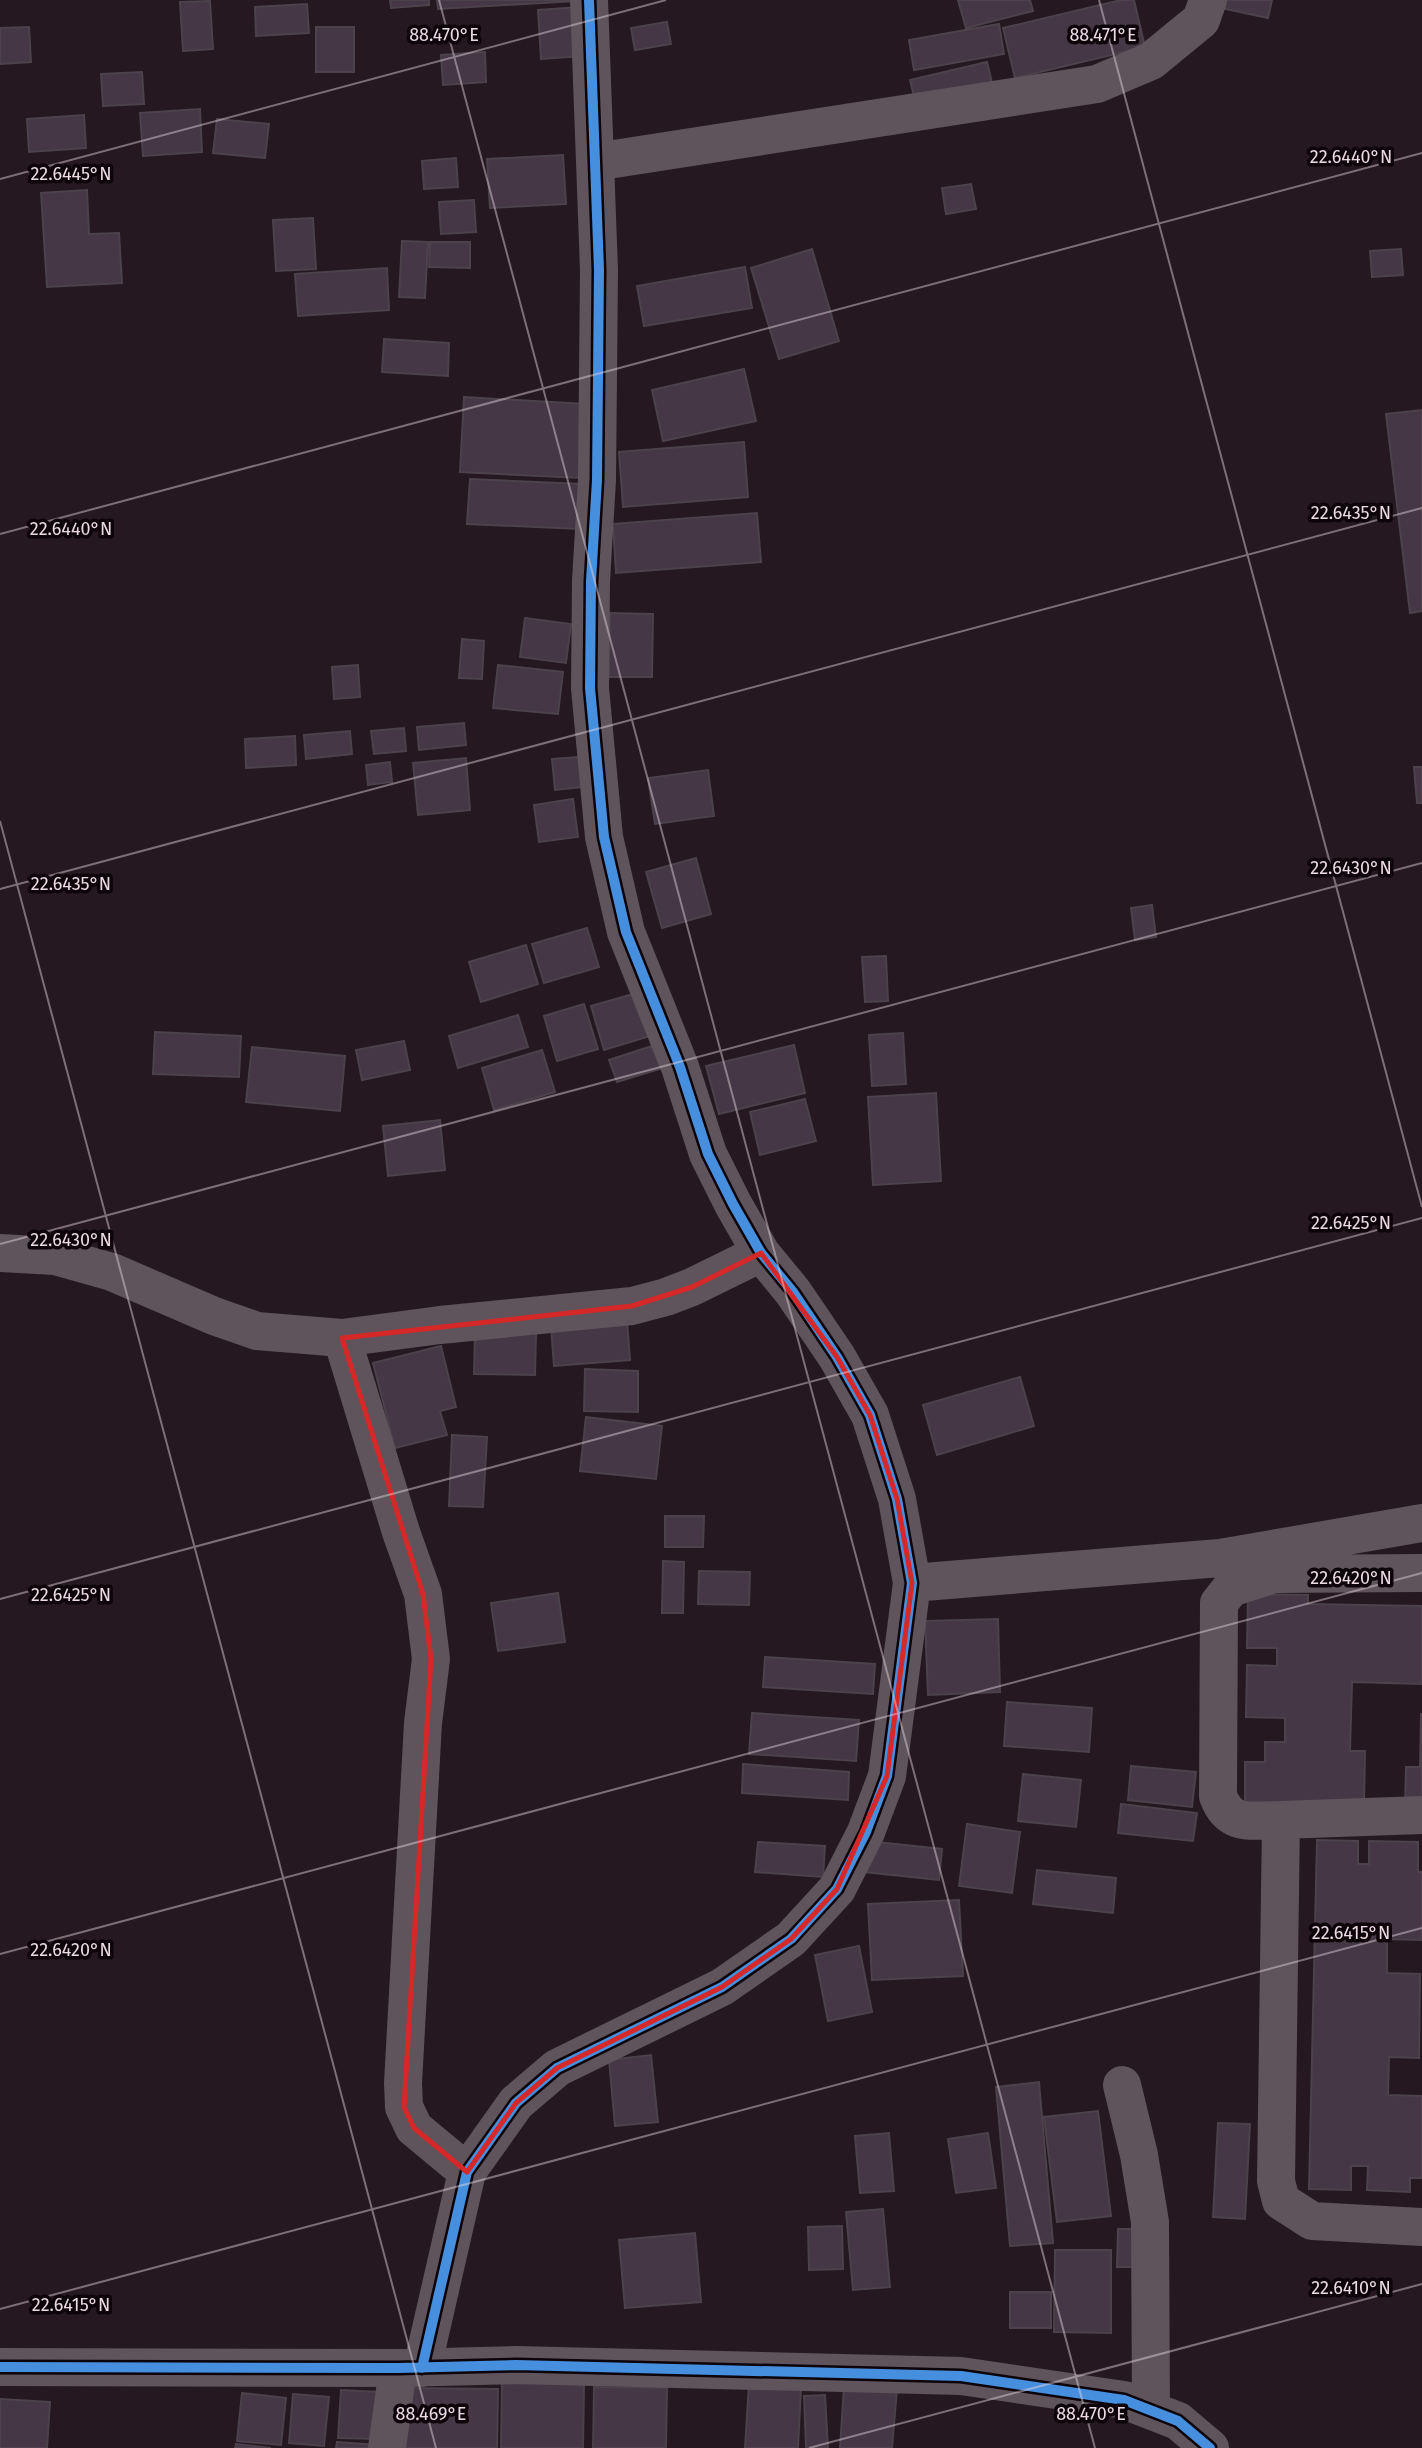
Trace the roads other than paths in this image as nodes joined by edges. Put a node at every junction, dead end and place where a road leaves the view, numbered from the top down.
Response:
1 (589, 0) edge
2 (1208, 0) edge
3 (595, 162) junction
4 (0, 1253) edge
5 (761, 1253) junction
6 (342, 1338) junction
7 (1422, 1523) edge
8 (1422, 1573) edge
9 (912, 1583) junction
10 (1422, 1815) edge
11 (1281, 1820) junction
12 (1122, 2085) dead end
13 (467, 2172) junction
14 (1422, 2227) edge
15 (0, 2367) edge
16 (410, 2368) junction
17 (1151, 2410) junction
18 (387, 2448) edge
19 (1210, 2448) edge

1 - 3 street
2 - 3 street
3 - 5 street
4 - 6 street
5 - 6 street
5 - 9 street
6 - 13 street
7 - 9 street
8 - 11 street
9 - 13 street
10 - 11 street
11 - 14 street
12 - 17 street
13 - 16 street
15 - 16 street
16 - 17 street
16 - 18 street
17 - 19 street

